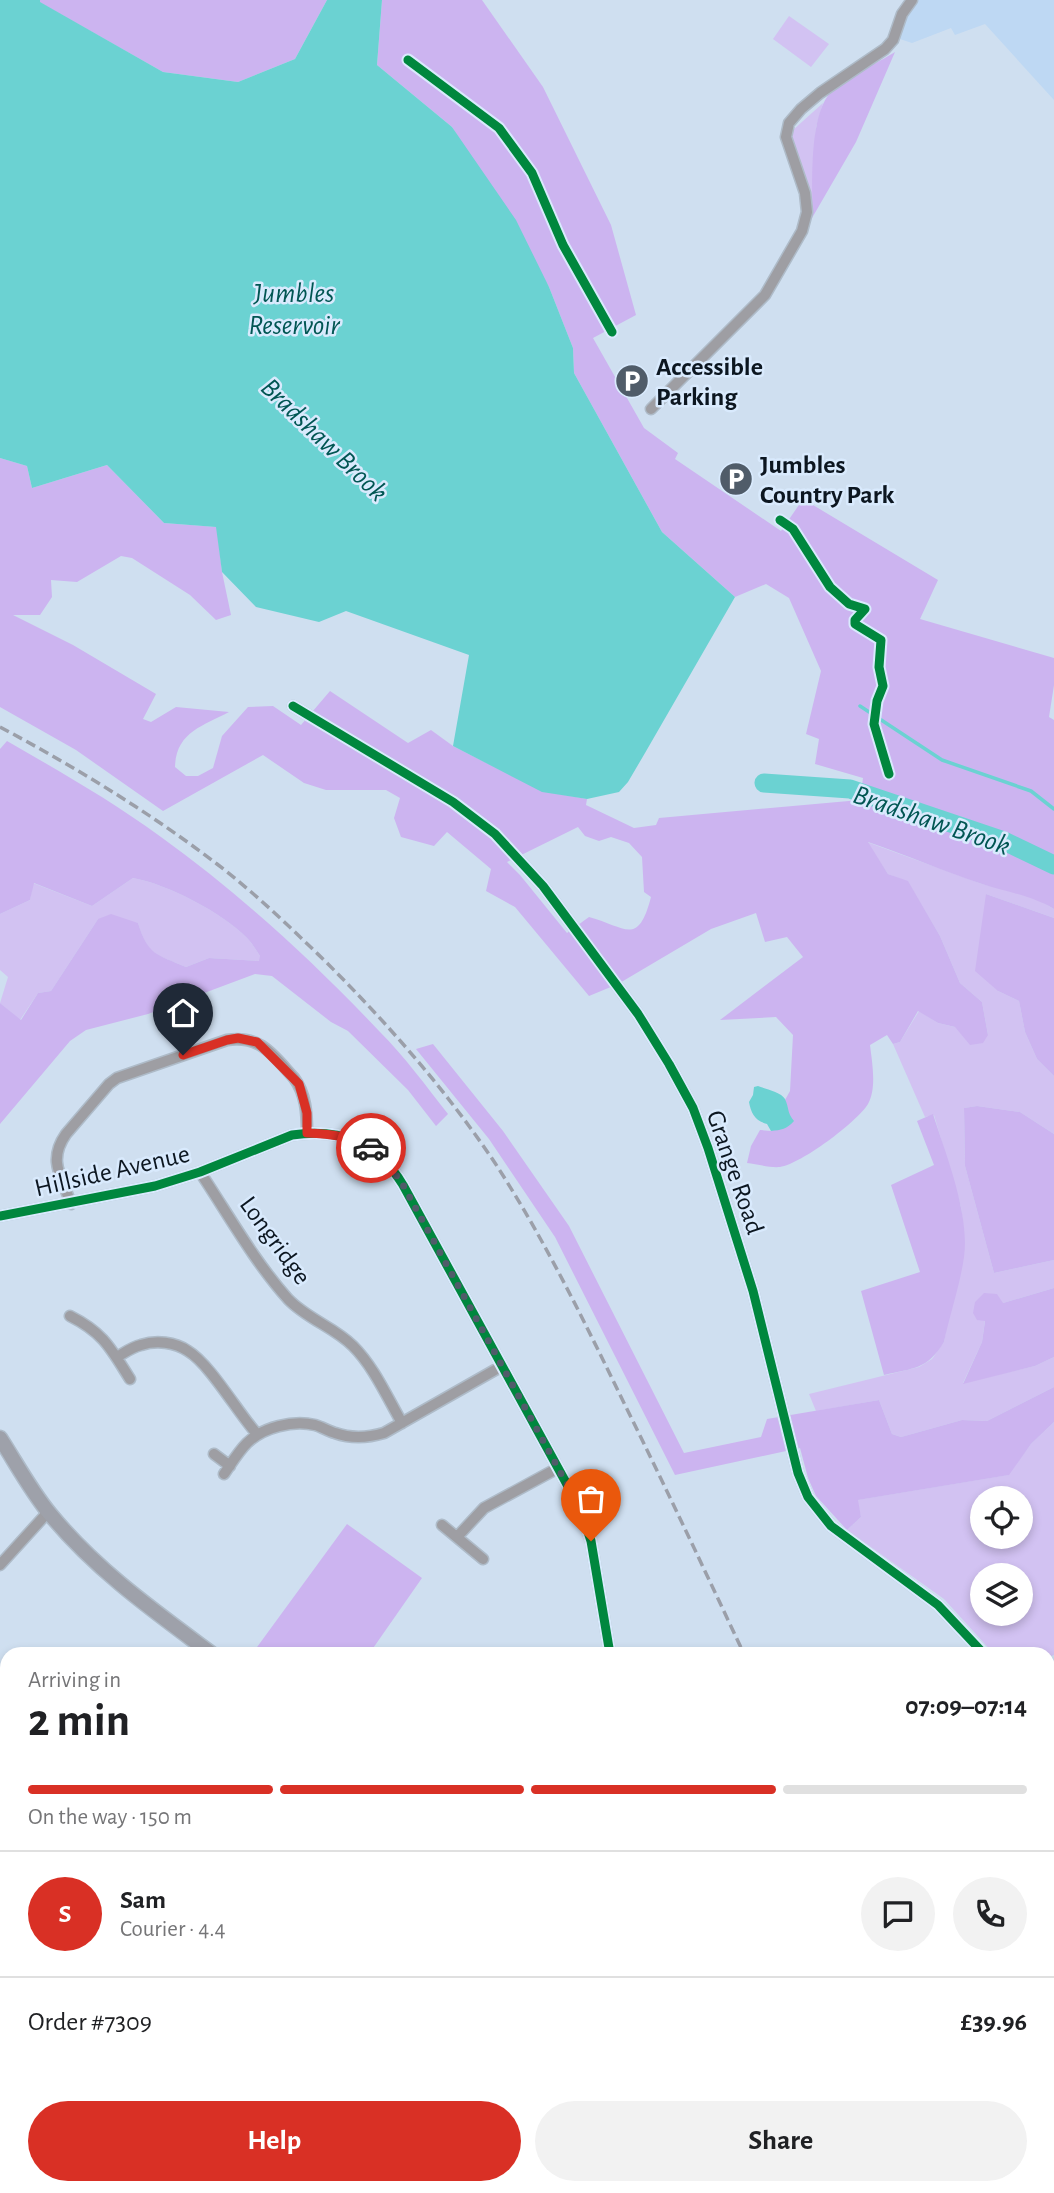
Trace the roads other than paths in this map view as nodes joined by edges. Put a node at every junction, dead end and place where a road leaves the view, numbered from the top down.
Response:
1 (912, 0) edge
2 (651, 409) dead end
3 (293, 706) dead end
4 (307, 1133) junction
5 (201, 1172) junction
6 (71, 1204) junction
7 (0, 1216) edge
8 (70, 1316) dead end
9 (117, 1357) junction
10 (502, 1366) junction
11 (130, 1379) dead end
12 (402, 1423) junction
13 (257, 1434) junction
14 (0, 1438) edge
15 (214, 1454) dead end
16 (558, 1468) junction
17 (48, 1512) junction
18 (442, 1525) dead end
19 (457, 1537) junction
20 (482, 1559) dead end
21 (0, 1565) edge
22 (203, 1647) edge
23 (609, 1647) edge
24 (977, 1647) edge

1 - 2 street
3 - 24 street, Grange Road
4 - 5 street, Hillside Avenue
4 - 6 street
4 - 10 street, Hillside Avenue
5 - 6 street, Hillside Avenue
5 - 12 street, Longridge
6 - 7 street, Hillside Avenue
8 - 9 street
9 - 11 street
9 - 13 street
10 - 12 street
10 - 16 street, Hillside Avenue
12 - 13 street
13 - 15 street
14 - 17 main road
16 - 19 street
16 - 23 street, Hillside Avenue
17 - 21 street
17 - 22 main road
18 - 19 street
19 - 20 street

